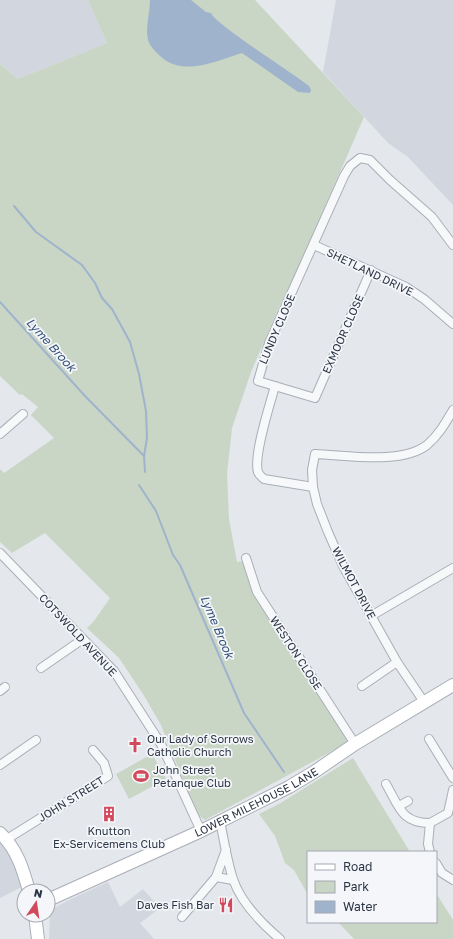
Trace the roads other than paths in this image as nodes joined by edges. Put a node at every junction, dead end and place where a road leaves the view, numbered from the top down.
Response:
1 (314, 245) junction
2 (453, 245) edge
3 (371, 270) junction
4 (451, 320) edge
5 (275, 386) junction
6 (315, 398) joint
7 (453, 410) edge
8 (24, 414) dead end
9 (0, 434) edge
10 (313, 487) junction
11 (0, 553) edge
12 (246, 558) dead end
13 (453, 568) edge
14 (371, 616) junction
15 (83, 640) junction
16 (397, 662) junction
17 (41, 668) dead end
18 (453, 685) edge
19 (362, 686) dead end
20 (424, 702) junction
21 (429, 739) dead end
22 (36, 740) dead end
23 (354, 744) junction
24 (93, 750) dead end
25 (0, 765) edge
26 (453, 778) edge
27 (386, 784) dead end
28 (453, 790) edge
29 (408, 801) dead end
30 (399, 806) junction
31 (451, 815) edge
32 (220, 821) junction
33 (430, 823) junction
34 (202, 831) junction
35 (4, 836) edge
36 (226, 849) junction
37 (430, 851) edge
38 (437, 865) edge
39 (216, 876) junction
40 (233, 880) junction
41 (453, 880) edge
42 (27, 883) edge
43 (56, 896) edge
44 (182, 917) dead end
45 (35, 923) edge
46 (38, 939) edge
47 (280, 939) edge

1 - 2 street, SHETLAND DRIVE
1 - 3 street, SHETLAND DRIVE
1 - 5 street, LUNDY CLOSE
3 - 4 street, SHETLAND DRIVE
3 - 6 street, EXMOOR CLOSE
5 - 6 street, LUNDY CLOSE
5 - 10 street
7 - 10 street, WILMOT DRIVE
8 - 9 street
10 - 14 street, WILMOT DRIVE
11 - 15 street, COTSWOLD AVENUE
12 - 23 street, WESTON CLOSE
13 - 14 street
14 - 16 street, WILMOT DRIVE
15 - 17 street
15 - 34 street, COTSWOLD AVENUE
16 - 19 street
16 - 20 street, WILMOT DRIVE
18 - 20 main road, LOWER MILEHOUSE LANE
20 - 23 main road, LOWER MILEHOUSE LANE
21 - 26 street
22 - 25 street
23 - 32 main road, LOWER MILEHOUSE LANE
24 - 35 street, JOHN STREET
27 - 30 street
28 - 31 street
29 - 30 street
30 - 33 street
31 - 33 street
32 - 34 main road, LOWER MILEHOUSE LANE
32 - 36 street
33 - 37 street
34 - 43 main road, LOWER MILEHOUSE LANE
35 - 42 main road
36 - 39 street
36 - 40 street
38 - 41 street
39 - 40 street
39 - 44 street
40 - 47 street
45 - 46 main road

